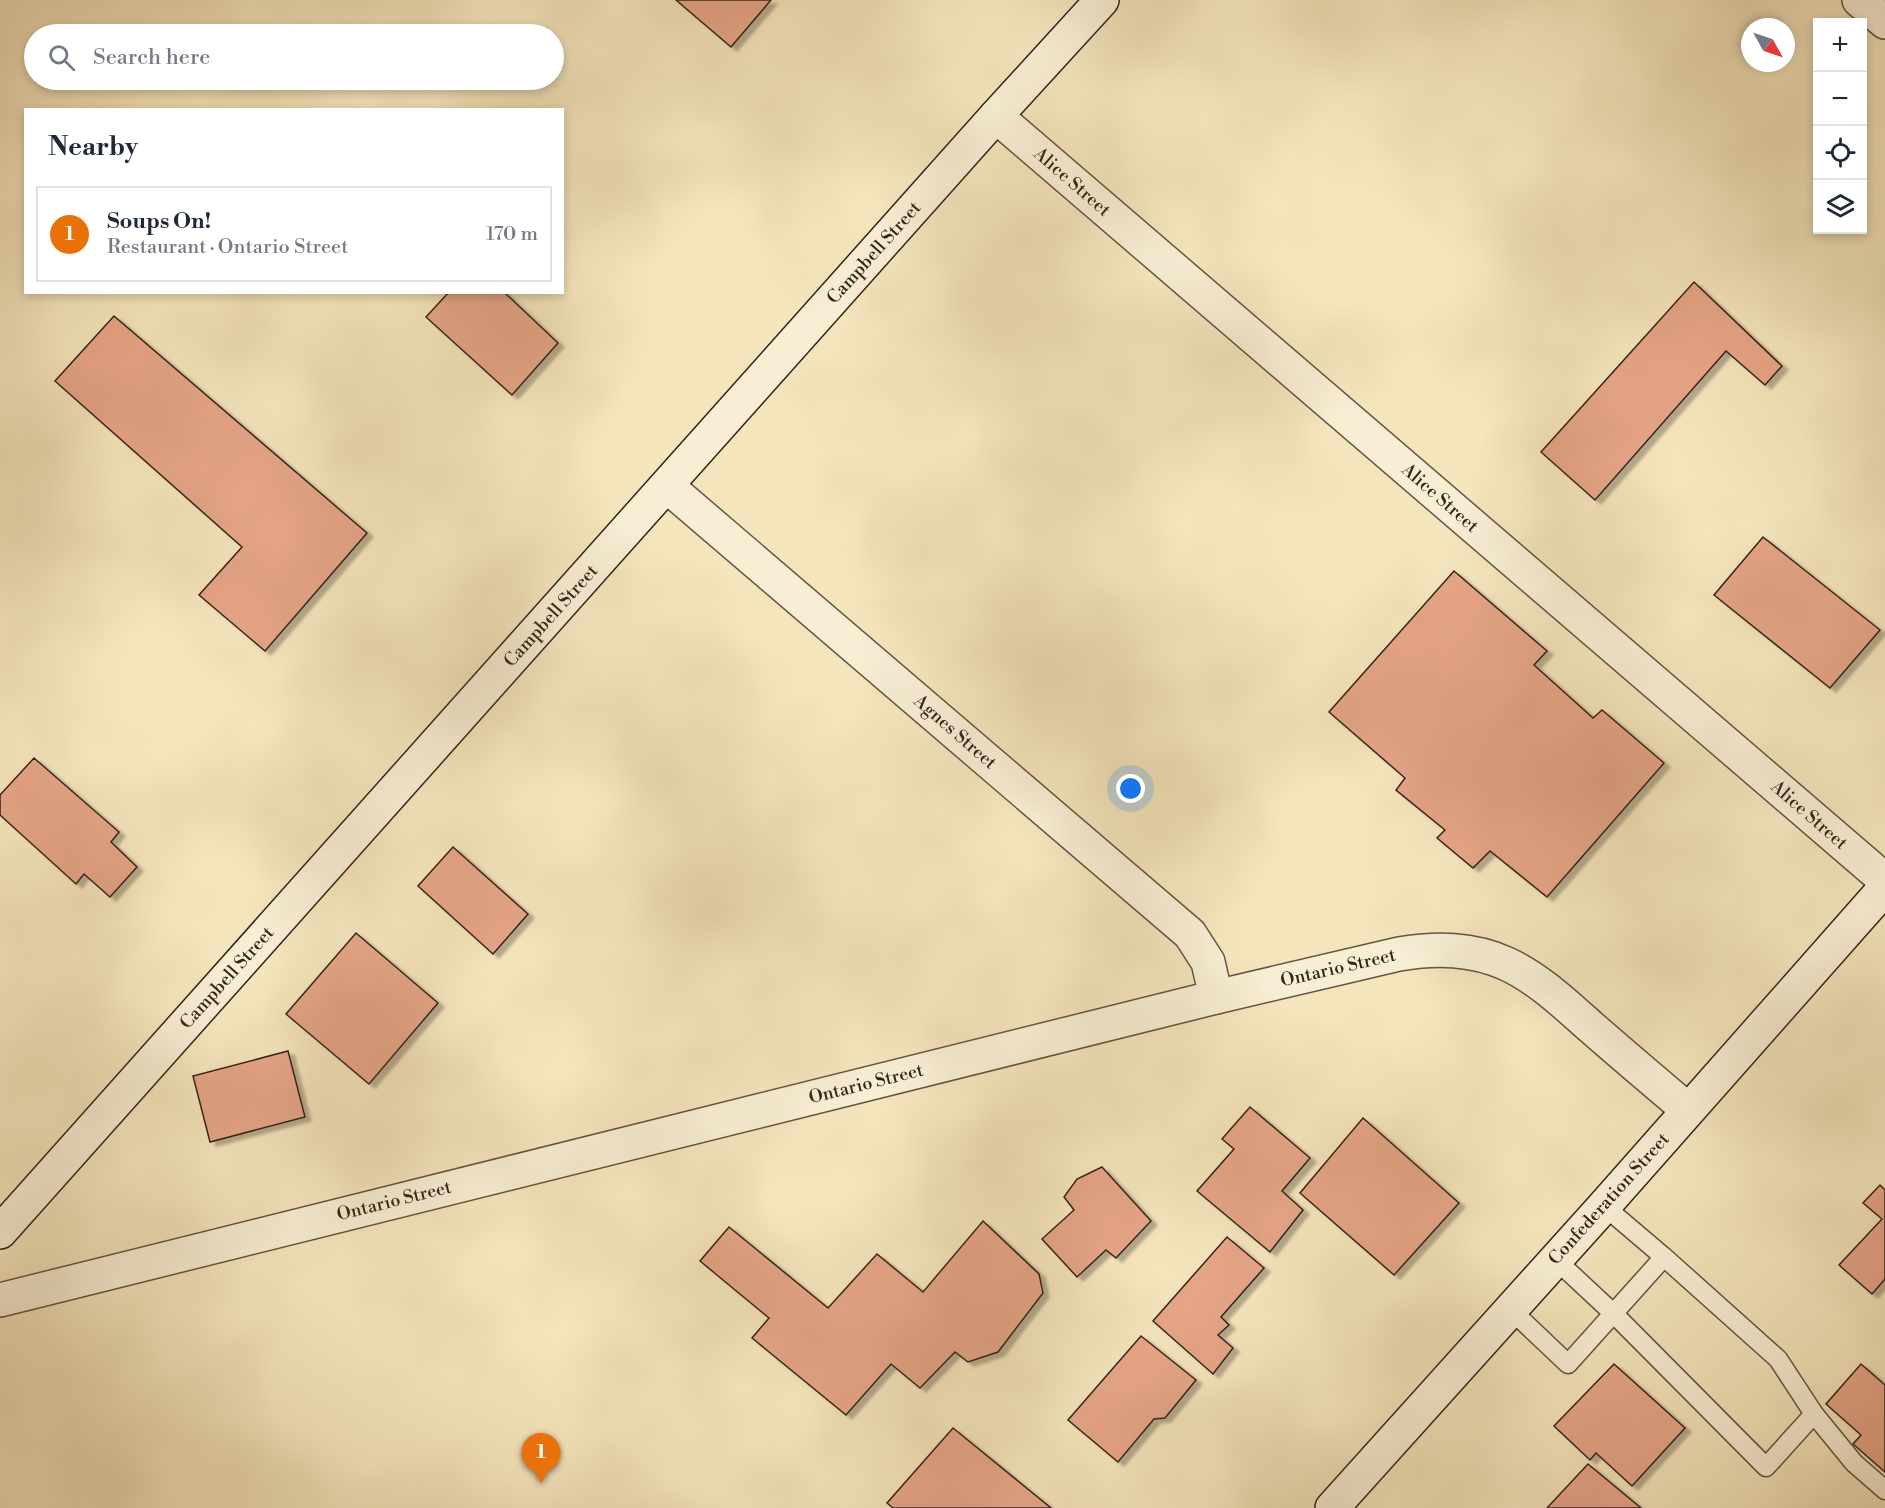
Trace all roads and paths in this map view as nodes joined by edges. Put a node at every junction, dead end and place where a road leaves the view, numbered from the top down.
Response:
1 (1102, 0) edge
2 (1859, 0) edge
3 (1885, 22) edge
4 (996, 116) junction
5 (667, 486) junction
6 (1885, 880) edge
7 (1885, 888) edge
8 (1216, 997) junction
9 (1688, 1110) junction
10 (1604, 1206) junction
11 (0, 1232) edge
12 (1664, 1257) junction
13 (1555, 1259) junction
14 (0, 1299) edge
15 (1510, 1309) junction
16 (1614, 1314) junction
17 (1814, 1414) junction
18 (1885, 1490) edge
19 (1332, 1508) edge

1 - 4 street, Campbell Street
2 - 3 street
4 - 5 street, Campbell Street
4 - 6 street, Alice Street
5 - 8 street, Agnes Street
5 - 11 street, Campbell Street
7 - 9 street, Confederation Street
8 - 9 street, Ontario Street
8 - 14 street, Ontario Street
9 - 10 street, Confederation Street
10 - 12 lane
10 - 13 street, Confederation Street
12 - 16 lane
12 - 17 lane
13 - 15 street, Confederation Street
13 - 16 lane
15 - 16 lane
15 - 19 street, Confederation Street
16 - 17 lane
17 - 18 lane

